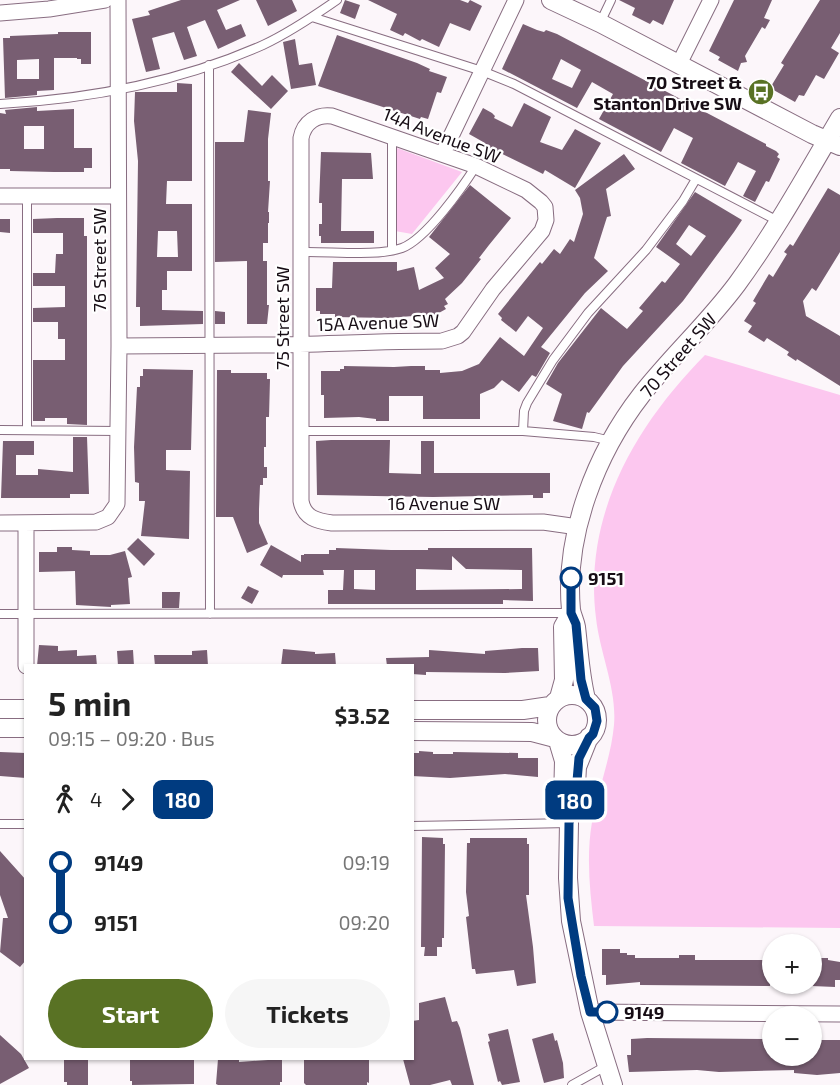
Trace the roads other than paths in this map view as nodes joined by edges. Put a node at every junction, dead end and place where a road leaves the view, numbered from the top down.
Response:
1 (105, 0) edge
2 (118, 0) edge
3 (337, 0) edge
4 (516, 0) edge
5 (551, 0) edge
6 (611, 0) edge
7 (711, 0) edge
8 (0, 13) edge
9 (312, 17) junction
10 (600, 23) junction
11 (679, 64) junction
12 (210, 65) junction
13 (482, 71) junction
14 (118, 91) junction
15 (0, 104) edge
16 (840, 118) edge
17 (313, 119) joint
18 (392, 136) junction
19 (833, 143) edge
20 (443, 153) junction
21 (476, 166) junction
22 (696, 179) junction
23 (0, 196) edge
24 (27, 196) junction
25 (118, 196) junction
26 (778, 221) junction
27 (392, 250) junction
28 (301, 252) junction
29 (458, 336) joint
30 (301, 344) junction
31 (119, 346) junction
32 (209, 346) junction
33 (0, 430) edge
34 (27, 430) junction
35 (523, 430) junction
36 (118, 431) junction
37 (301, 431) junction
38 (612, 441) junction
39 (310, 517) joint
40 (0, 523) edge
41 (26, 523) junction
42 (578, 527) junction
43 (571, 613) junction
44 (0, 614) edge
45 (26, 614) junction
46 (210, 614) junction
47 (26, 664) edge
48 (586, 699) junction
49 (555, 702) junction
50 (24, 708) edge
51 (0, 709) edge
52 (414, 710) edge
53 (0, 728) edge
54 (24, 728) edge
55 (414, 731) edge
56 (589, 738) junction
57 (556, 739) junction
58 (569, 823) junction
59 (0, 824) edge
60 (24, 824) edge
61 (414, 826) edge
62 (590, 1012) junction
63 (840, 1014) edge
64 (606, 1066) junction
65 (572, 1085) edge
66 (613, 1085) edge

1 - 8 street
2 - 14 street, 76 Street SW
3 - 9 lane
4 - 13 street
5 - 10 street
6 - 10 lane
7 - 11 street
9 - 12 lane
9 - 13 lane
10 - 11 street
11 - 19 street
12 - 14 lane
12 - 32 lane
13 - 20 street
13 - 22 lane
14 - 15 lane
14 - 25 street, 76 Street SW
16 - 19 street, 70 Street SW
17 - 18 street, 14A Avenue SW
17 - 28 street, 75 Street SW
18 - 20 street, 14A Avenue SW
18 - 27 lane
19 - 26 street, 70 Street SW
20 - 21 street, 14A Avenue SW
21 - 27 lane
21 - 29 street, 14A Avenue SW
22 - 26 lane
22 - 35 lane
23 - 24 street
24 - 25 street
24 - 34 lane
25 - 31 street, 76 Street SW
26 - 38 street, 70 Street SW
27 - 28 lane
28 - 30 street, 75 Street SW
29 - 30 street, 15A Avenue SW
30 - 32 street, 15A Avenue SW
30 - 37 street, 75 Street SW
31 - 32 street, 15A Avenue SW
31 - 36 street, 76 Street SW
32 - 46 lane
33 - 34 lane
34 - 36 lane
35 - 37 lane
35 - 38 lane
36 - 41 street, 76 Street SW
37 - 39 street, 75 Street SW
38 - 42 street, 70 Street SW
39 - 42 street, 16 Avenue SW
40 - 41 street
41 - 45 street
42 - 43 street, 70 Street SW
43 - 46 lane
43 - 48 street, 70 Street SW
43 - 49 street, 70 Street SW
44 - 45 lane
45 - 46 lane
45 - 47 street
48 - 49 street
48 - 56 street
49 - 52 street
49 - 57 street
50 - 51 street
53 - 54 street
55 - 57 street
56 - 57 street
56 - 58 street
57 - 58 street
58 - 61 lane
58 - 62 street
59 - 60 lane
62 - 63 street
62 - 64 street
64 - 65 lane
64 - 66 street

